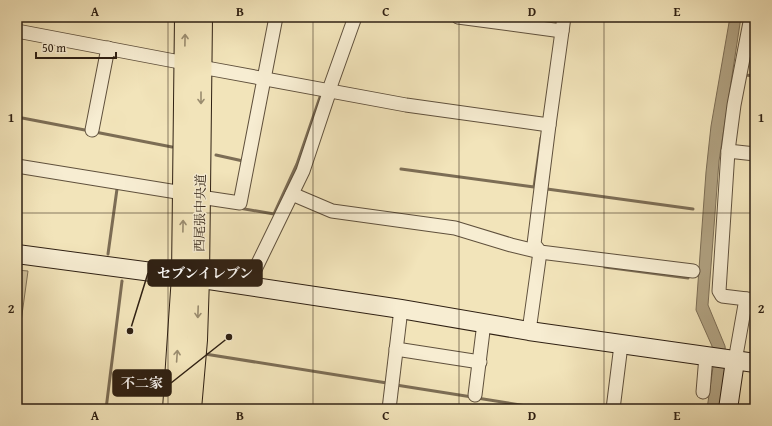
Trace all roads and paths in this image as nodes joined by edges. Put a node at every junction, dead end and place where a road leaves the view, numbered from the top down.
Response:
1 (186, 17) edge
2 (202, 17) edge
3 (276, 17) edge
4 (355, 17) edge
5 (458, 17) edge
6 (564, 17) edge
7 (751, 17) edge
8 (17, 31) edge
9 (562, 31) junction
10 (108, 48) junction
11 (193, 65) junction
12 (264, 78) junction
13 (330, 90) junction
14 (549, 125) junction
15 (92, 130) dead end
16 (728, 151) junction
17 (755, 154) edge
18 (17, 166) edge
19 (292, 194) junction
20 (192, 195) junction
21 (540, 252) junction
22 (17, 254) edge
23 (693, 271) dead end
24 (191, 277) junction
25 (247, 286) junction
26 (750, 300) edge
27 (401, 309) junction
28 (484, 323) junction
29 (529, 331) junction
30 (621, 345) junction
31 (396, 349) junction
32 (706, 356) junction
33 (732, 360) junction
34 (480, 362) junction
35 (755, 363) edge
36 (703, 392) dead end
37 (475, 395) dead end
38 (173, 409) edge
39 (191, 409) edge
40 (389, 409) edge
41 (613, 409) edge
42 (728, 409) edge

11 -> 1 main road, 西尾張中央道
2 - 11 main road, 西尾張中央道
3 - 12 street
4 - 13 street
5 - 9 street
6 - 9 street
7 - 16 street
8 - 10 street
9 - 14 street
10 - 11 street
10 - 15 street
11 - 12 street
11 - 20 main road, 西尾張中央道
12 - 13 street
12 - 20 street
13 - 14 street
13 - 19 street
14 - 21 street
16 - 17 street
16 - 26 street
18 - 20 street
19 - 21 street
19 - 25 street
20 - 24 main road, 西尾張中央道
21 - 23 street
21 - 29 street
22 - 24 street
24 - 25 street
38 -> 24 main road, 西尾張中央道
24 -> 39 main road, 西尾張中央道
25 - 27 street
26 - 33 street
27 - 28 street
27 - 31 street
28 - 29 street
28 - 34 street
29 - 30 street
30 - 32 street
30 - 41 street
31 - 34 street
31 - 40 street
32 - 33 street
32 - 36 street
33 - 35 street
33 - 42 street
34 - 37 street

